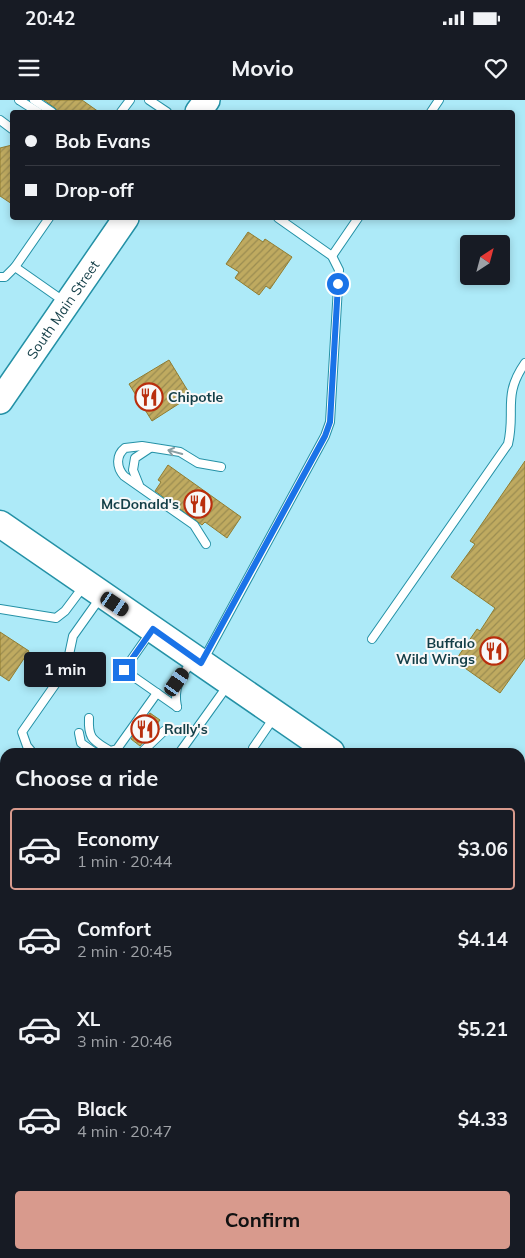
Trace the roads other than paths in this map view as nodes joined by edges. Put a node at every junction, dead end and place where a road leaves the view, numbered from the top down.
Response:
1 (20, 100) edge
2 (34, 100) edge
3 (149, 100) edge
4 (35, 110) edge
5 (49, 110) edge
6 (164, 110) edge
7 (47, 220) edge
8 (125, 220) edge
9 (281, 220) edge
10 (357, 220) edge
11 (332, 256) junction
12 (15, 267) junction
13 (0, 277) edge
14 (67, 303) junction
15 (525, 363) edge
16 (0, 401) edge
17 (152, 448) junction
18 (221, 467) dead end
19 (143, 489) junction
20 (0, 524) edge
21 (206, 544) dead end
22 (94, 589) junction
23 (0, 609) edge
24 (153, 629) junction
25 (372, 639) dead end
26 (198, 660) junction
27 (230, 682) junction
28 (157, 693) junction
29 (276, 714) junction
30 (89, 718) dead end
31 (164, 731) dead end
32 (78, 733) dead end
33 (29, 748) edge
34 (88, 748) edge
35 (106, 748) edge
36 (117, 748) edge
37 (146, 748) edge
38 (183, 748) edge
39 (253, 748) edge
40 (325, 748) edge

1 - 4 lane
2 - 5 lane
3 - 6 lane
7 - 12 lane
8 - 14 main road, South Main Street
9 - 11 lane
10 - 11 lane
11 - 26 lane
12 - 13 lane
12 - 14 lane
14 - 16 main road, South Main Street
15 - 25 lane
18 -> 17 lane
17 - 19 lane
17 - 19 lane
19 - 21 lane
20 - 22 highway
22 - 23 lane
22 - 24 highway
22 - 33 lane
24 - 26 highway
24 - 28 lane
26 - 27 highway
26 - 28 lane
27 - 29 highway
27 - 38 lane
28 - 36 lane
29 - 39 lane
29 - 40 highway
30 - 35 lane
31 - 37 lane
32 - 34 lane

